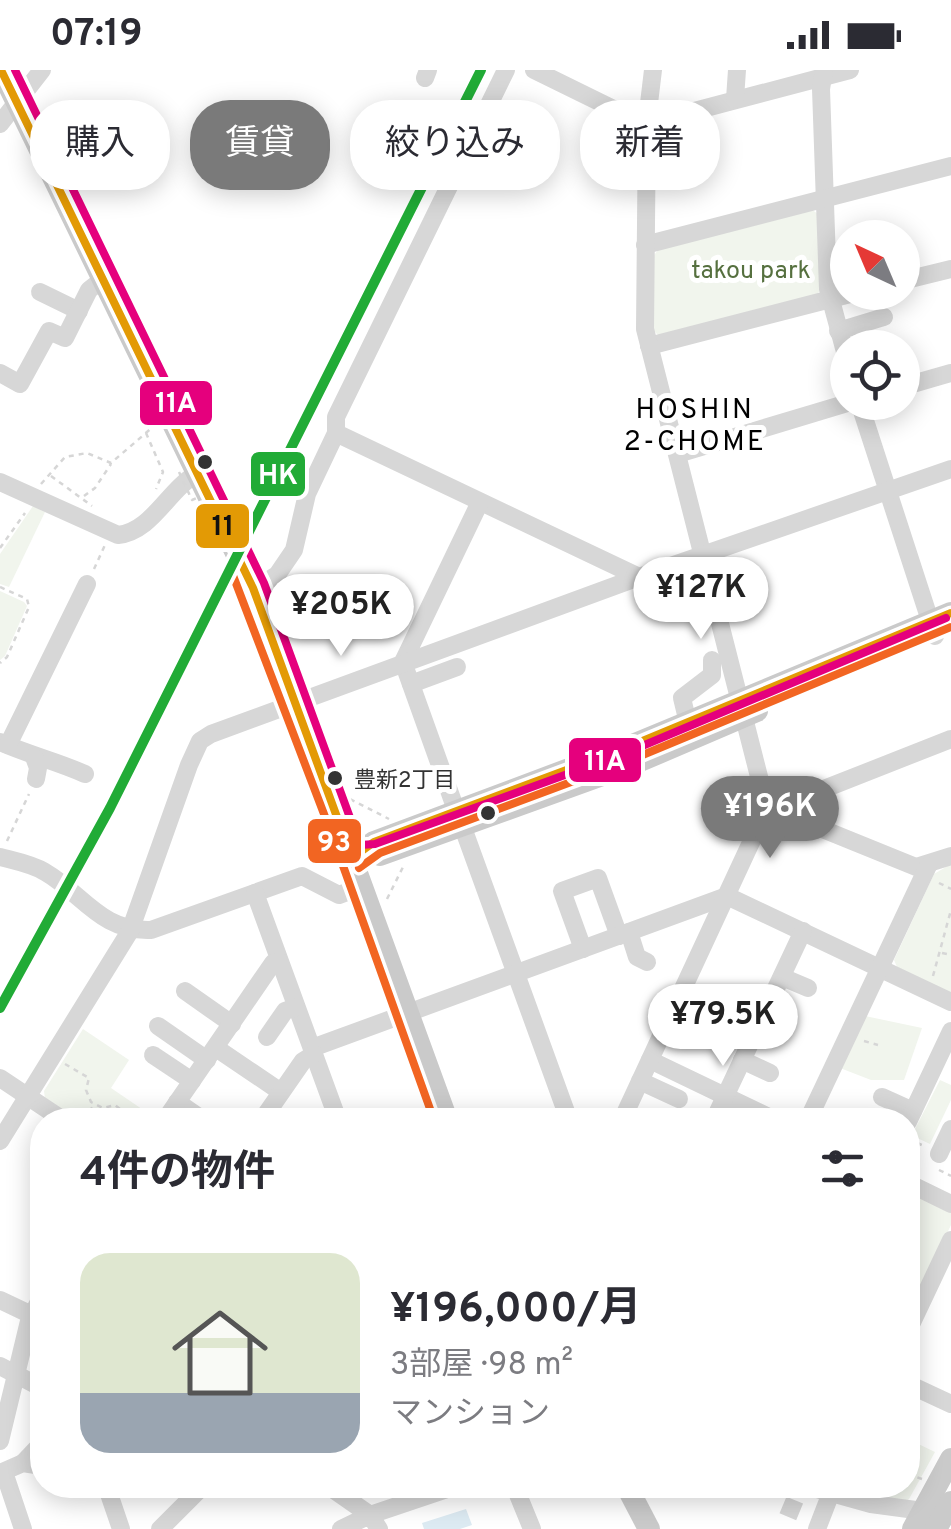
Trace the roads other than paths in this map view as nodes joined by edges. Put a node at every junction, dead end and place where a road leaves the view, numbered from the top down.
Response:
1 (42, 70) edge
2 (506, 70) edge
3 (534, 70) edge
4 (653, 70) edge
5 (737, 70) edge
6 (850, 70) edge
7 (824, 73) edge
8 (7, 83) edge
9 (734, 99) junction
10 (595, 100) edge
11 (650, 100) edge
12 (720, 102) edge
13 (0, 124) edge
14 (951, 166) edge
15 (646, 190) edge
16 (824, 199) junction
17 (645, 245) junction
18 (951, 269) edge
19 (920, 277) edge
20 (103, 279) junction
21 (40, 292) dead end
22 (829, 300) junction
23 (79, 310) junction
24 (884, 318) dead end
25 (838, 330) edge
26 (842, 330) edge
27 (650, 346) junction
28 (951, 372) edge
29 (0, 373) edge
30 (920, 381) edge
31 (830, 408) edge
32 (866, 420) edge
33 (336, 433) junction
34 (678, 454) junction
35 (951, 469) edge
36 (188, 472) junction
37 (0, 482) edge
38 (888, 491) junction
39 (480, 502) junction
40 (704, 555) junction
41 (646, 575) junction
42 (86, 584) road end
43 (261, 584) dead end
44 (662, 605) dead end
45 (942, 625) edge
46 (712, 660) dead end
47 (403, 662) junction
48 (458, 666) dead end
49 (411, 684) junction
50 (296, 702) junction
51 (743, 709) junction
52 (688, 722) junction
53 (951, 739) edge
54 (4, 744) edge
55 (34, 757) junction
56 (85, 774) dead end
57 (36, 780) road end
58 (770, 809) junction
59 (459, 817) junction
60 (951, 856) edge
61 (0, 857) edge
62 (352, 858) junction
63 (928, 866) junction
64 (363, 886) junction
65 (255, 892) junction
66 (727, 896) junction
67 (130, 931) junction
68 (803, 931) junction
69 (624, 934) junction
70 (583, 949) junction
71 (279, 961) junction
72 (647, 962) dead end
73 (881, 968) junction
74 (515, 974) junction
75 (782, 976) junction
76 (808, 988) dead end
77 (185, 991) dead end
78 (951, 1002) edge
79 (296, 1007) junction
80 (407, 1013) junction
81 (733, 1018) dead end
82 (232, 1024) junction
83 (158, 1026) dead end
84 (758, 1029) junction
85 (951, 1031) edge
86 (267, 1038) dead end
87 (313, 1051) junction
88 (211, 1054) junction
89 (153, 1055) dead end
90 (650, 1060) junction
91 (742, 1060) junction
92 (770, 1073) dead end
93 (1, 1079) edge
94 (192, 1081) junction
95 (640, 1081) junction
96 (282, 1092) junction
97 (28, 1096) junction
98 (725, 1096) junction
99 (882, 1098) dead end
100 (679, 1099) dead end
101 (177, 1102) junction
102 (45, 1108) edge
103 (173, 1108) edge
104 (185, 1108) edge
105 (271, 1108) edge
106 (334, 1108) edge
107 (443, 1108) edge
108 (565, 1108) edge
109 (628, 1108) edge
110 (720, 1108) edge
111 (750, 1108) edge
112 (814, 1108) edge
113 (897, 1108) edge
114 (914, 1108) edge
115 (951, 1129) edge
116 (0, 1141) edge
117 (939, 1154) road end
118 (920, 1189) edge
119 (951, 1204) edge
120 (951, 1240) edge
121 (0, 1300) edge
122 (920, 1306) edge
123 (30, 1315) edge
124 (30, 1331) edge
125 (8, 1370) edge
126 (920, 1390) edge
127 (951, 1404) edge
128 (0, 1441) edge
129 (30, 1455) edge
130 (951, 1459) edge
131 (23, 1462) junction
132 (30, 1463) edge
133 (2, 1472) edge
134 (110, 1498) edge
135 (191, 1498) edge
136 (344, 1498) edge
137 (402, 1498) edge
138 (519, 1498) edge
139 (633, 1498) edge
140 (828, 1498) edge
141 (856, 1498) edge
142 (933, 1518) edge
143 (815, 1521) edge
144 (375, 1522) edge
145 (22, 1529) edge
146 (121, 1529) edge
147 (160, 1529) edge
148 (341, 1529) edge
149 (532, 1529) edge
150 (649, 1529) edge

1 - 8 street
2 - 33 street
3 - 10 street
4 - 11 street
5 - 9 street
6 - 7 street
7 - 9 street
7 - 16 street
8 - 13 street
8 - 20 main road
9 - 12 street
14 - 16 street
15 - 17 street
16 - 17 street
16 - 22 street
17 - 27 street
18 - 19 street
20 - 23 street
20 - 36 main road
21 - 23 street
22 - 25 street
22 - 27 street
23 - 29 street
24 - 26 street
27 - 34 street
28 - 30 street
31 - 34 street
32 - 38 street
33 - 39 street
33 - 43 street
34 - 40 street
35 - 38 street
36 - 37 street
36 - 50 main road
38 - 40 street
38 - 45 street
39 - 41 street
39 - 47 street
40 - 41 street
40 - 51 street
41 - 44 street
41 - 47 street
42 - 54 street
45 - 51 main road
45 - 51 main road
46 - 52 street
47 - 49 street
47 - 50 street
48 - 49 street
49 - 59 street
50 - 62 main road
50 - 67 street
51 - 52 main road
51 - 58 street
51 - 59 main road
52 - 59 main road
53 - 58 street
54 - 55 street
55 - 56 street
55 - 57 street
58 - 63 street
58 - 66 street
59 - 62 main road
59 - 74 street
60 - 63 street
61 - 67 street
62 - 64 main road
63 - 73 street
64 - 65 street
64 - 80 main road
65 - 67 street
65 - 71 street
66 - 68 street
66 - 69 street
66 - 90 street
67 - 97 street
68 - 73 street
68 - 75 street
69 - 70 street
69 - 70 street
69 - 72 street
70 - 74 street
71 - 79 street
71 - 82 street
73 - 78 street
73 - 112 street
74 - 80 street
74 - 108 street
75 - 76 street
75 - 84 street
77 - 82 street
79 - 86 street
79 - 87 street
80 - 87 street
80 - 107 main road
81 - 84 street
82 - 88 street
83 - 88 street
84 - 91 street
85 - 114 street
87 - 96 street
87 - 106 street
88 - 94 street
88 - 96 street
89 - 94 street
90 - 95 street
90 - 98 street
91 - 92 street
91 - 98 street
93 - 97 street
94 - 101 street
95 - 100 street
95 - 109 street
96 - 105 street
97 - 102 street
97 - 116 street
98 - 110 street
98 - 111 street
99 - 113 street
101 - 103 street
101 - 104 street
115 - 117 street
118 - 119 street
120 - 122 street
121 - 123 street
124 - 125 street
125 - 128 street
126 - 127 street
129 - 131 street
130 - 142 main road
131 - 132 street
131 - 133 street
133 - 145 street
134 - 146 street
135 - 147 street
136 - 144 street
137 - 144 street
138 - 149 street
139 - 150 main road
140 - 143 street
141 - 142 street
144 - 148 street

